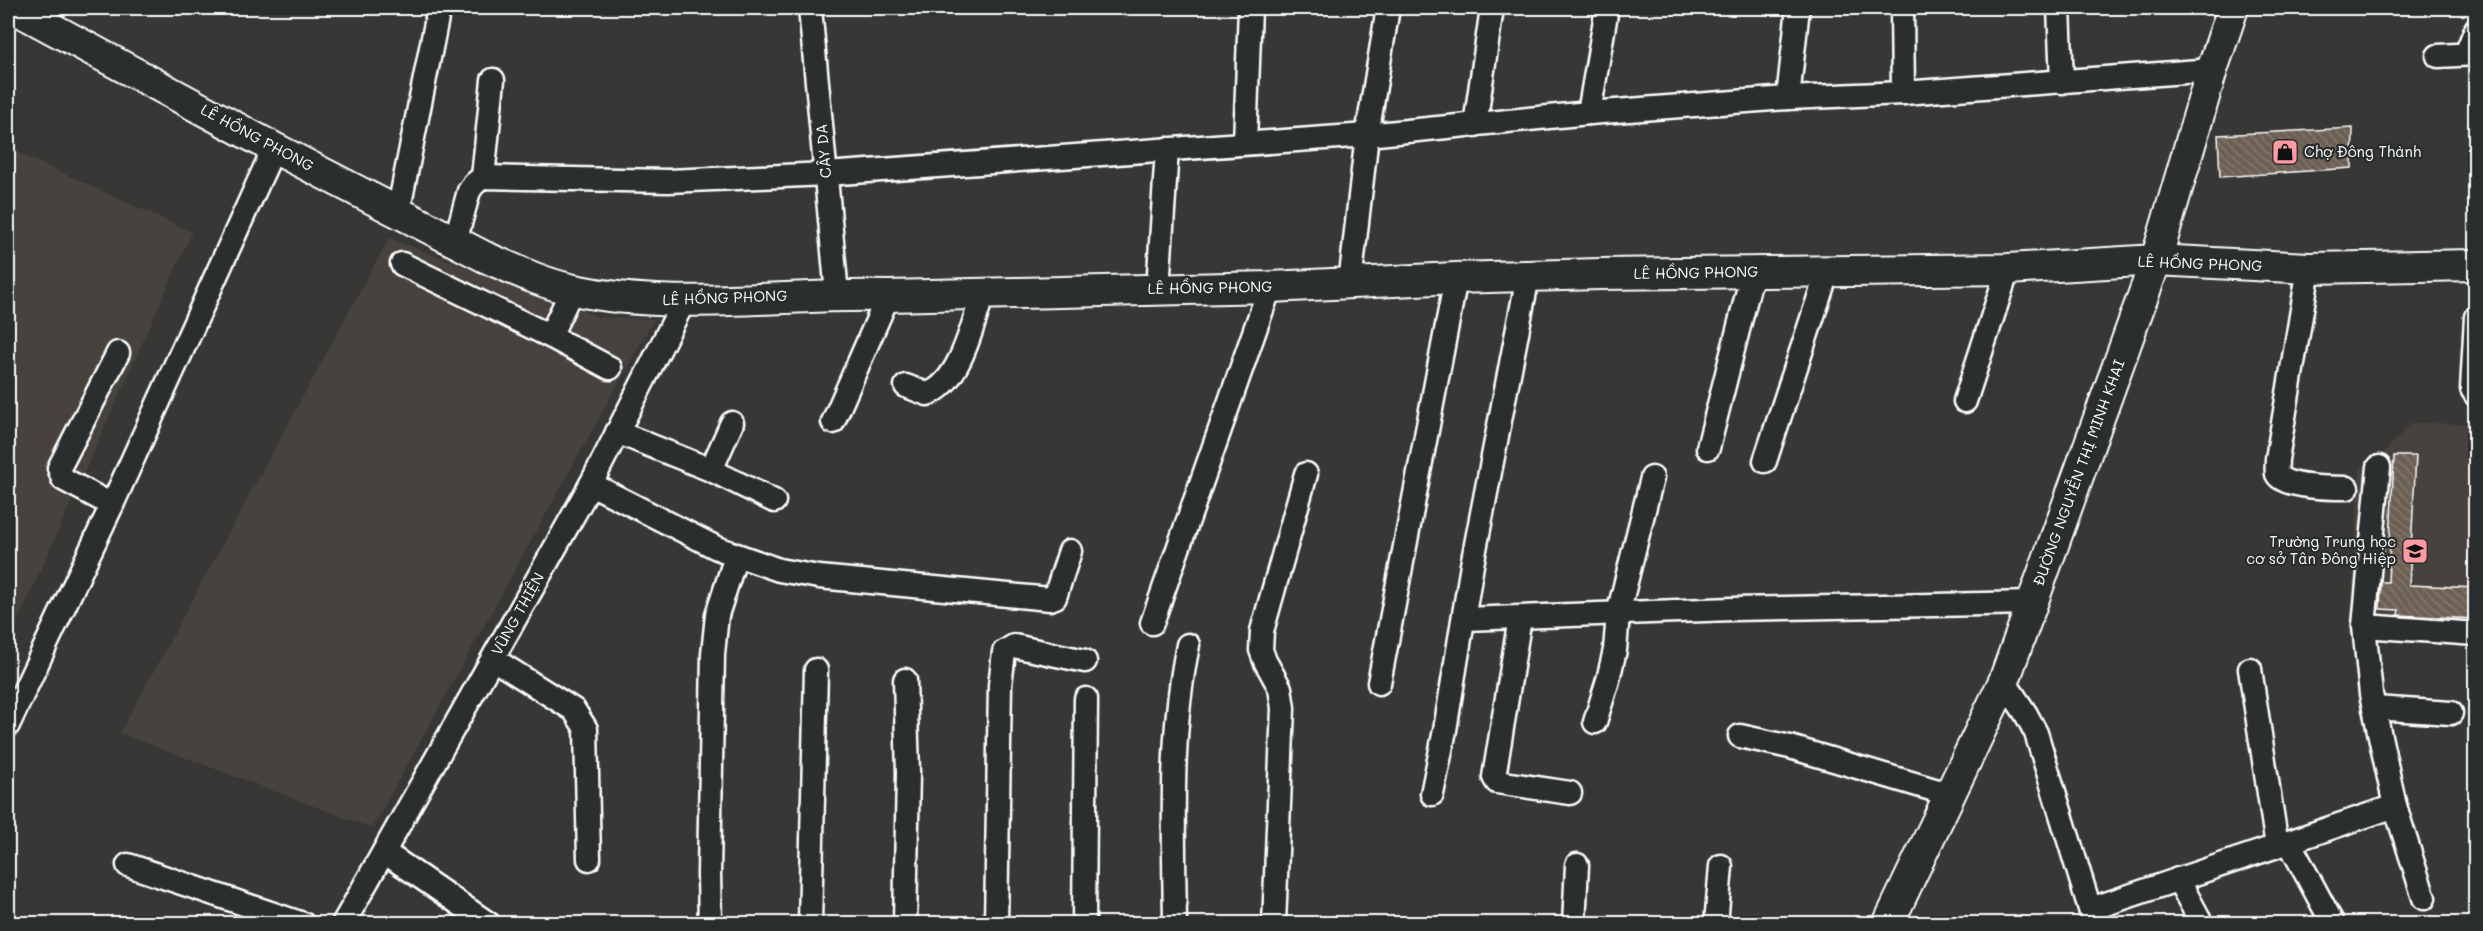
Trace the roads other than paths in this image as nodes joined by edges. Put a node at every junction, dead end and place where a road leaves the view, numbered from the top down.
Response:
1 (14, 8) edge
2 (439, 8) edge
3 (810, 8) edge
4 (1250, 8) edge
5 (1388, 8) edge
6 (1492, 8) edge
7 (1607, 8) edge
8 (1798, 8) edge
9 (1902, 8) edge
10 (2059, 8) edge
11 (2233, 8) edge
12 (2475, 28) edge
13 (2471, 54) edge
14 (2438, 56) dead end
15 (2212, 70) junction
16 (493, 80) dead end
17 (2062, 82) junction
18 (1903, 93) junction
19 (1788, 98) junction
20 (1589, 113) junction
21 (1475, 125) junction
22 (1367, 135) junction
23 (1245, 144) junction
24 (274, 148) junction
25 (1167, 149) junction
26 (826, 174) junction
27 (483, 177) junction
28 (398, 213) junction
29 (455, 242) junction
30 (2156, 260) junction
31 (402, 264) dead end
32 (2475, 265) edge
33 (2308, 268) junction
34 (2008, 269) junction
35 (1828, 270) junction
36 (1753, 272) junction
37 (1528, 276) junction
38 (1456, 278) junction
39 (1350, 284) junction
40 (1270, 287) junction
41 (572, 290) junction
42 (1158, 290) junction
43 (983, 293) junction
44 (837, 294) junction
45 (888, 296) junction
46 (684, 301) junction
47 (2475, 317) edge
48 (550, 336) junction
49 (118, 353) dead end
50 (610, 368) dead end
51 (906, 386) dead end
52 (2475, 395) edge
53 (1965, 401) dead end
54 (833, 422) dead end
55 (732, 423) dead end
56 (617, 432) junction
57 (1708, 448) dead end
58 (1765, 461) dead end
59 (2379, 467) dead end
60 (711, 470) junction
61 (1306, 474) dead end
62 (1653, 478) dead end
63 (591, 484) junction
64 (2347, 488) dead end
65 (774, 501) dead end
66 (112, 504) junction
67 (1070, 551) dead end
68 (736, 556) junction
69 (2033, 603) junction
70 (1618, 614) junction
71 (1520, 618) junction
72 (1465, 619) junction
73 (1152, 623) dead end
74 (2364, 626) junction
75 (2475, 634) edge
76 (1188, 645) dead end
77 (493, 659) junction
78 (1085, 661) dead end
79 (2250, 669) dead end
80 (816, 670) dead end
81 (905, 680) dead end
82 (2004, 681) junction
83 (1379, 683) dead end
84 (1086, 699) dead end
85 (2374, 708) junction
86 (2451, 713) dead end
87 (1595, 722) dead end
88 (8, 725) edge
89 (1740, 736) dead end
90 (1570, 793) dead end
91 (1432, 794) dead end
92 (1948, 794) junction
93 (2395, 806) junction
94 (2283, 844) junction
95 (384, 852) junction
96 (589, 859) dead end
97 (1578, 865) dead end
98 (128, 866) dead end
99 (1721, 866) dead end
100 (2178, 879) junction
101 (2424, 898) dead end
102 (2092, 916) edge
103 (303, 924) edge
104 (343, 924) edge
105 (489, 924) edge
106 (710, 924) edge
107 (810, 924) edge
108 (905, 924) edge
109 (996, 924) edge
110 (1084, 924) edge
111 (1175, 924) edge
112 (1274, 924) edge
113 (1574, 924) edge
114 (1716, 924) edge
115 (1887, 924) edge
116 (2202, 924) edge
117 (2332, 924) edge

1 - 24 main road, LÊ HỒNG PHONG
2 - 28 street
3 - 26 street, CÂY DA
4 - 23 street
5 - 22 street
6 - 21 street
7 - 20 street
8 - 19 street
9 - 18 street
10 - 17 street
11 - 15 main road, ĐƯỜNG NGUYỄN THỊ MINH KHAI
12 - 13 street
13 - 14 street
15 - 17 street
15 - 30 main road, ĐƯỜNG NGUYỄN THỊ MINH KHAI
16 - 27 street
17 - 18 street
18 - 19 street
19 - 20 street
20 - 21 street
21 - 22 street
22 - 23 street
22 - 39 street
23 - 25 street
24 - 28 main road, LÊ HỒNG PHONG
24 - 66 street
25 - 26 street
25 - 42 street
26 - 27 street
26 - 44 street, CÂY DA
27 - 29 street
28 - 29 main road, LÊ HỒNG PHONG
29 - 41 main road, LÊ HỒNG PHONG
30 - 33 main road, LÊ HỒNG PHONG
30 - 34 main road, LÊ HỒNG PHONG
30 - 69 main road, ĐƯỜNG NGUYỄN THỊ MINH KHAI
31 - 48 street
32 - 33 main road, LÊ HỒNG PHONG
33 - 64 street
34 - 35 main road, LÊ HỒNG PHONG
34 - 53 street
35 - 36 main road, LÊ HỒNG PHONG
35 - 58 street
36 - 37 main road, LÊ HỒNG PHONG
36 - 57 street
37 - 38 main road, LÊ HỒNG PHONG
37 - 72 street
38 - 39 main road, LÊ HỒNG PHONG
38 - 83 street
39 - 40 main road, LÊ HỒNG PHONG
40 - 42 main road, LÊ HỒNG PHONG
40 - 73 street
41 - 46 main road, LÊ HỒNG PHONG
41 - 48 street
42 - 43 main road, LÊ HỒNG PHONG
43 - 45 main road, LÊ HỒNG PHONG
43 - 51 street
44 - 45 main road, LÊ HỒNG PHONG
44 - 46 main road, LÊ HỒNG PHONG
45 - 54 street
46 - 56 street, VŨNG THIỆN
47 - 52 street
48 - 50 street
49 - 66 street
55 - 60 street
56 - 60 street
56 - 63 street, VŨNG THIỆN
59 - 74 street
60 - 65 street
61 - 112 street
62 - 70 street
63 - 68 street
63 - 77 street, VŨNG THIỆN
66 - 88 street
67 - 68 street
68 - 106 street
69 - 70 street
69 - 82 main road, ĐƯỜNG NGUYỄN THỊ MINH KHAI
70 - 71 street
70 - 87 street
71 - 72 street
71 - 90 street
72 - 91 street
74 - 75 street
74 - 85 street
76 - 111 street
77 - 95 street, VŨNG THIỆN
77 - 96 street
78 - 109 street
79 - 94 street
80 - 107 street
81 - 108 street
82 - 92 main road, ĐƯỜNG NGUYỄN THỊ MINH KHAI
82 - 102 street
84 - 110 street
85 - 86 street
85 - 93 street
89 - 92 street
92 - 115 main road, ĐƯỜNG NGUYỄN THỊ MINH KHAI
93 - 94 street
93 - 101 street
94 - 100 street
94 - 117 street
95 - 104 street, VŨNG THIỆN
95 - 105 street
97 - 113 street
98 - 103 street
99 - 114 street
100 - 102 street
100 - 116 street

